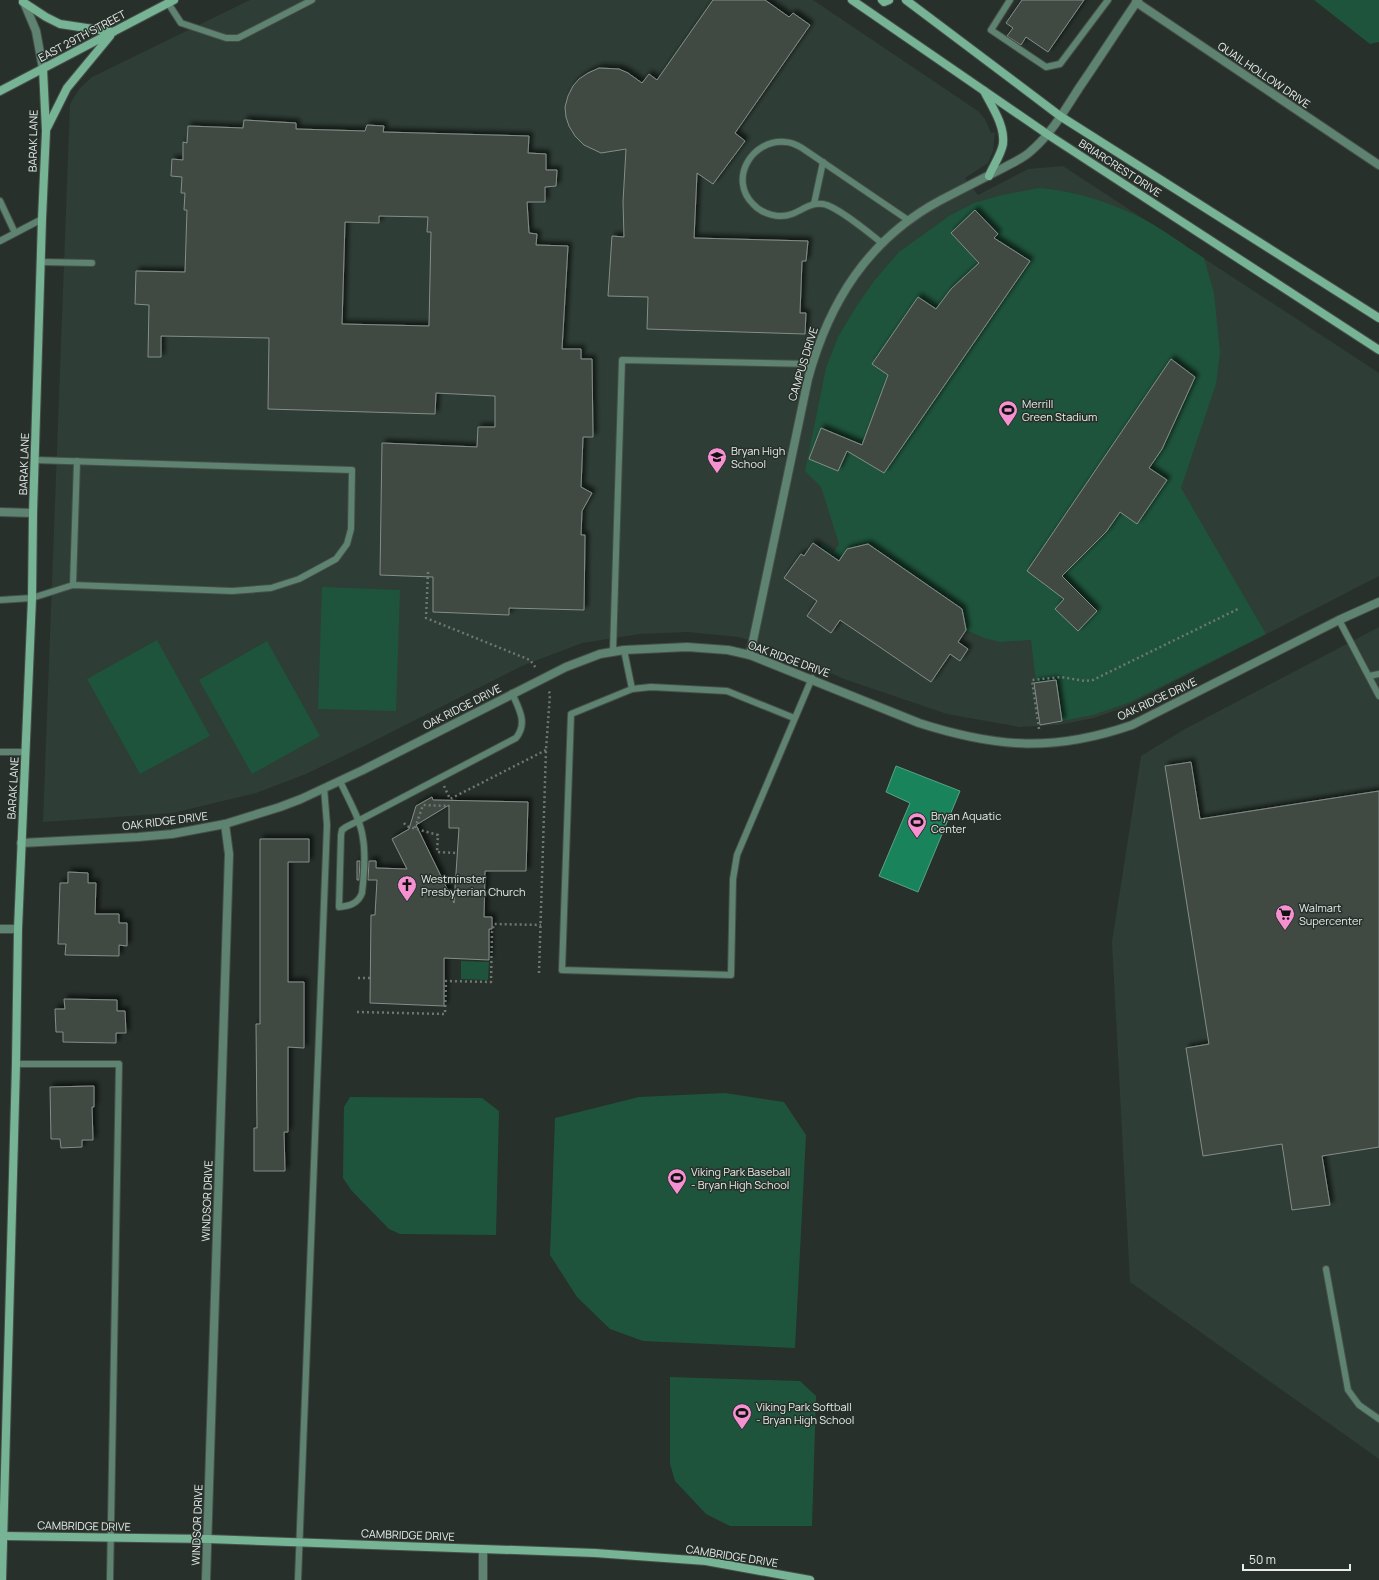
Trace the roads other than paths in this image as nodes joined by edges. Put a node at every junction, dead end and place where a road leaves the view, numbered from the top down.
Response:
1 (312, 0) edge
2 (852, 0) edge
3 (882, 0) edge
4 (889, 0) edge
5 (906, 0) edge
6 (1010, 0) edge
7 (1108, 0) edge
8 (23, 1) edge
9 (1135, 1) edge
10 (171, 2) edge
11 (113, 32) junction
12 (43, 69) junction
13 (984, 90) junction
14 (0, 91) edge
15 (1060, 116) junction
16 (46, 131) junction
17 (1047, 134) junction
18 (823, 162) junction
19 (1379, 166) edge
20 (989, 176) junction
21 (0, 201) edge
22 (814, 204) junction
23 (42, 219) junction
24 (908, 220) junction
25 (15, 233) junction
26 (0, 240) edge
27 (882, 242) junction
28 (41, 262) junction
29 (92, 263) dead end
30 (1379, 318) edge
31 (1379, 350) edge
32 (812, 364) junction
33 (35, 460) junction
34 (77, 461) junction
35 (0, 512) edge
36 (33, 513) junction
37 (73, 586) junction
38 (32, 598) junction
39 (0, 600) edge
40 (1379, 602) edge
41 (1339, 620) junction
42 (624, 650) junction
43 (614, 651) junction
44 (750, 655) junction
45 (1379, 674) edge
46 (1369, 676) junction
47 (812, 678) junction
48 (632, 689) junction
49 (512, 693) junction
50 (1379, 696) edge
51 (794, 718) junction
52 (0, 752) edge
53 (25, 752) junction
54 (340, 781) junction
55 (324, 788) junction
56 (358, 821) junction
57 (224, 824) junction
58 (21, 843) junction
59 (0, 929) edge
60 (18, 929) junction
61 (16, 1064) junction
62 (1326, 1269) dead end
63 (1379, 1419) edge
64 (3, 1536) junction
65 (111, 1537) junction
66 (208, 1539) junction
67 (299, 1542) junction
68 (483, 1549) junction
69 (2, 1580) edge
70 (110, 1580) edge
71 (206, 1580) edge
72 (298, 1580) edge
73 (483, 1580) edge
74 (810, 1580) edge

1 - 10 lane
2 - 13 street, BRIARCREST DRIVE
3 - 4 street
5 - 15 street, BRIARCREST DRIVE
6 - 7 lane
8 - 11 street
8 - 12 street, BARAK LANE
9 - 15 street, CAMPUS DRIVE
9 - 19 street, QUAIL HOLLOW DRIVE
10 - 11 street, EAST 29TH STREET
11 - 12 street, EAST 29TH STREET
11 - 16 street
12 - 14 street, EAST 29TH STREET
12 - 16 street, BARAK LANE
13 - 17 street, BRIARCREST DRIVE
13 - 20 street
15 - 17 street, CAMPUS DRIVE
15 - 30 street, BRIARCREST DRIVE
16 - 23 street, BARAK LANE
17 - 20 street, CAMPUS DRIVE
17 - 31 street, BRIARCREST DRIVE
18 - 22 lane
18 - 22 lane
18 - 24 lane
20 - 24 street, CAMPUS DRIVE
21 - 25 lane
22 - 27 lane
23 - 25 lane
23 - 28 street, BARAK LANE
24 - 27 street, CAMPUS DRIVE
25 - 26 lane
27 - 32 street, CAMPUS DRIVE
28 - 29 lane
28 - 33 street, BARAK LANE
32 - 43 lane
32 - 44 street, CAMPUS DRIVE
33 - 34 lane
33 - 36 street, BARAK LANE
34 - 37 lane
34 - 37 lane
35 - 36 street
36 - 38 street, BARAK LANE
37 - 38 lane
38 - 39 lane
38 - 53 street, BARAK LANE
40 - 41 street, OAK RIDGE DRIVE
41 - 46 lane
41 - 47 street, OAK RIDGE DRIVE
42 - 43 street, OAK RIDGE DRIVE
42 - 44 street, OAK RIDGE DRIVE
42 - 48 lane
43 - 49 street, OAK RIDGE DRIVE
44 - 47 street, OAK RIDGE DRIVE
45 - 46 lane
46 - 50 lane
47 - 51 lane
48 - 51 lane
48 - 51 lane
49 - 54 street, OAK RIDGE DRIVE
49 - 56 lane
52 - 53 lane
53 - 58 street, BARAK LANE
54 - 55 street, OAK RIDGE DRIVE
54 - 56 lane
55 - 57 street, OAK RIDGE DRIVE
55 - 67 lane
56 - 56 lane
57 - 58 street, OAK RIDGE DRIVE
57 - 66 street, WINDSOR DRIVE
58 - 60 street, BARAK LANE
59 - 60 street
60 - 61 street, BARAK LANE
61 - 64 street, BARAK LANE
61 - 65 lane
62 - 63 lane
64 - 65 street, CAMBRIDGE DRIVE
64 - 69 street, BARAK LANE
65 - 66 street, CAMBRIDGE DRIVE
65 - 70 lane
66 - 67 street, CAMBRIDGE DRIVE
66 - 71 street, WINDSOR DRIVE
67 - 68 street, CAMBRIDGE DRIVE
67 - 72 lane
68 - 73 street
68 - 74 street, CAMBRIDGE DRIVE

